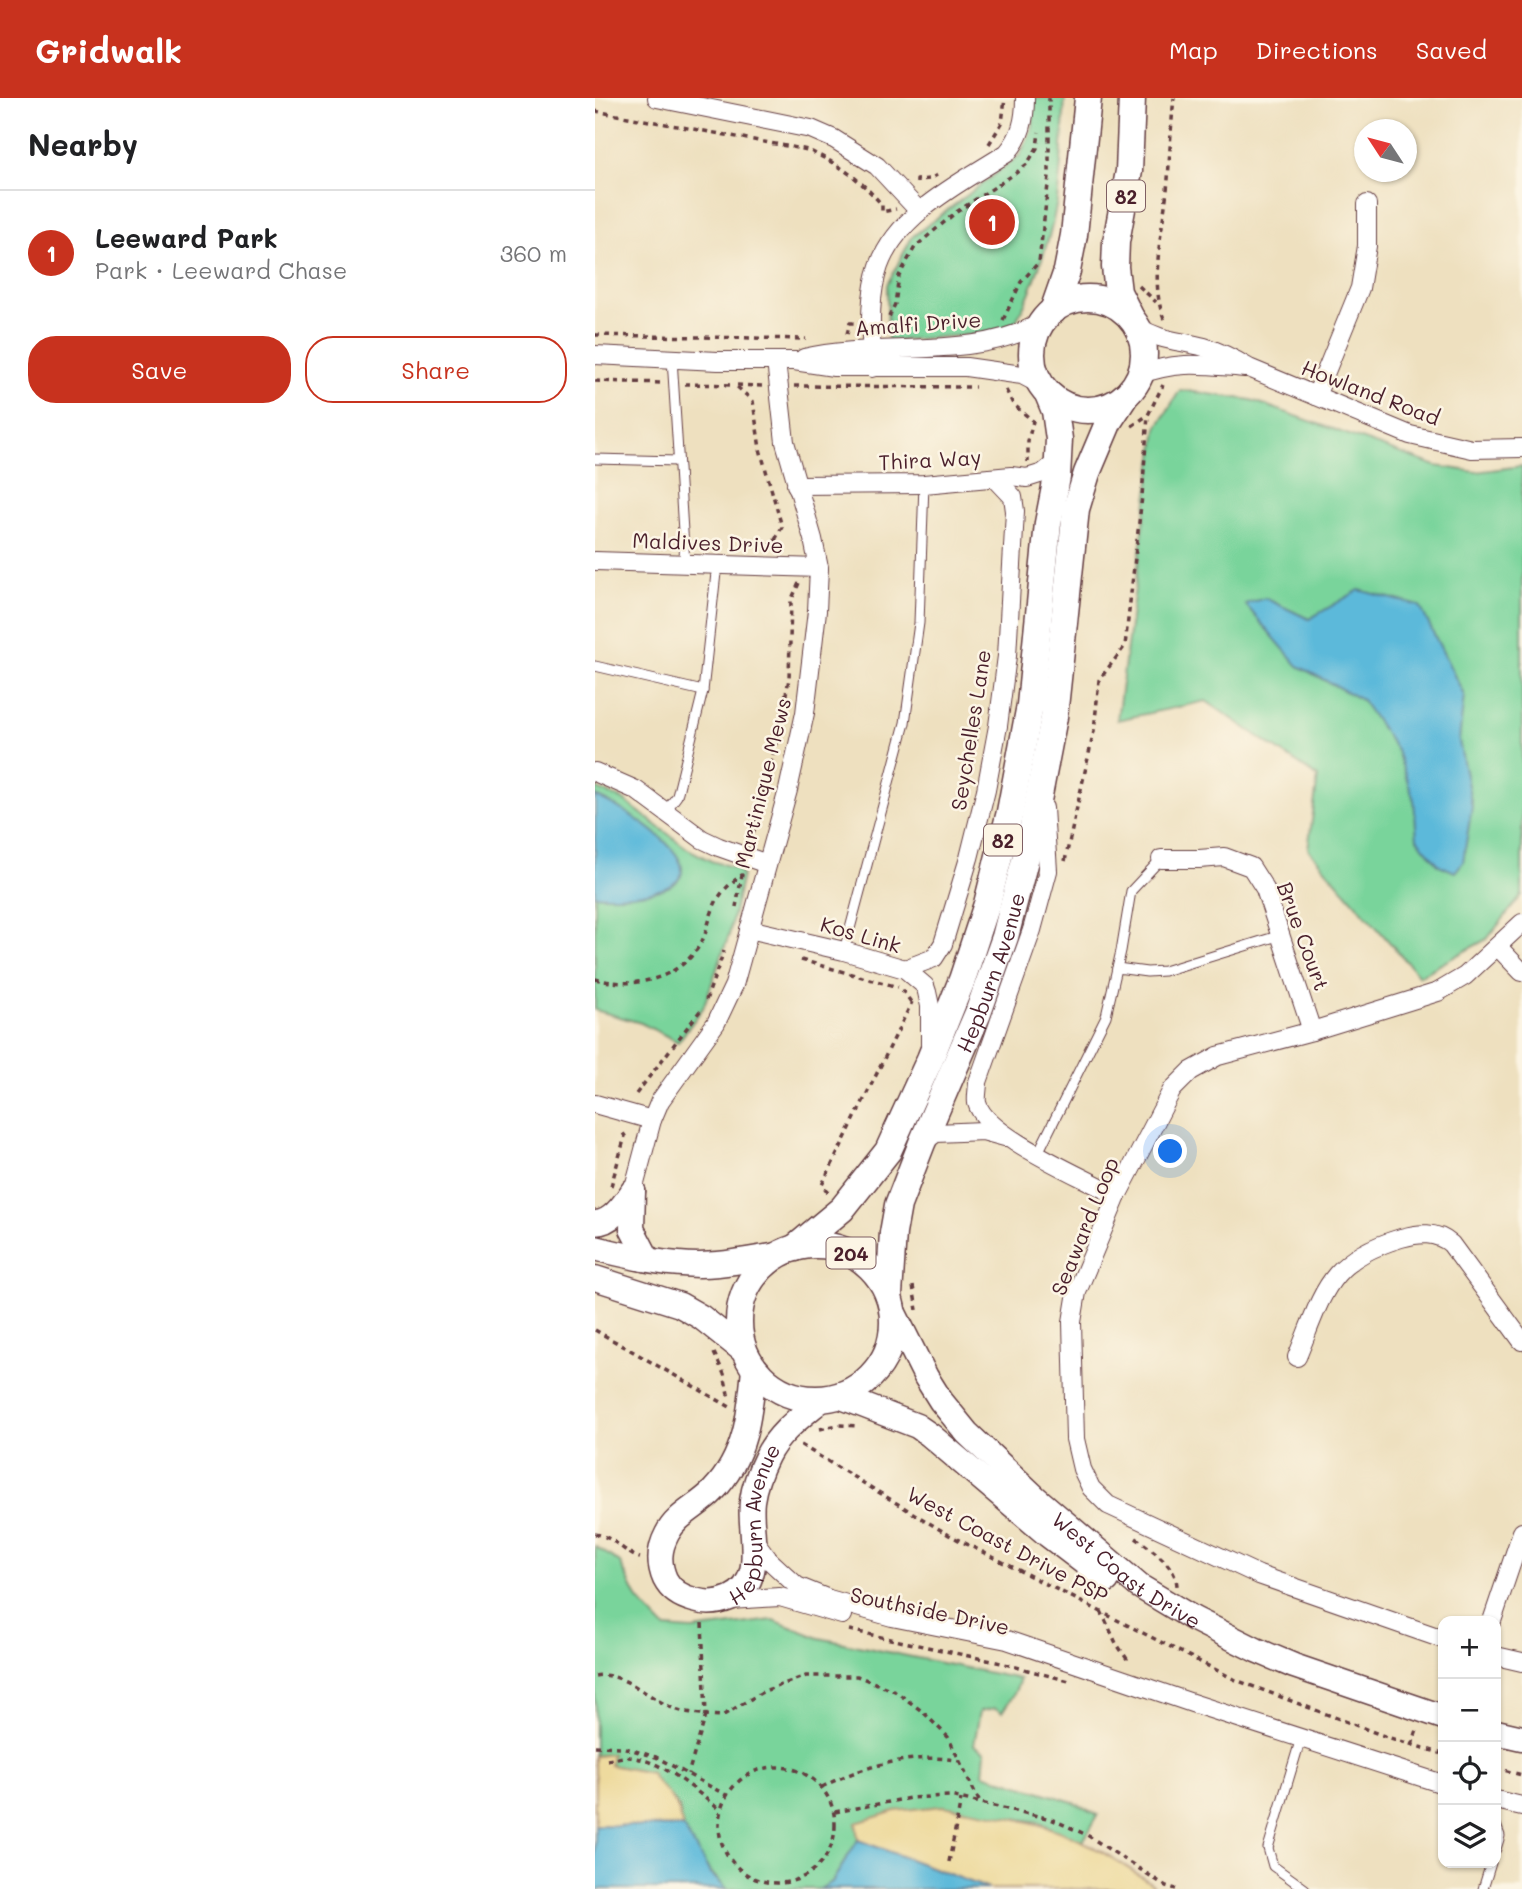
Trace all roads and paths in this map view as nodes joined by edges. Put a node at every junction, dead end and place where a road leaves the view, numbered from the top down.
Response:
1 (657, 98) edge
2 (1005, 98) edge
3 (1025, 98) edge
4 (1088, 98) edge
5 (1132, 98) edge
6 (1174, 98) edge
7 (1046, 99) edge
8 (595, 111) edge
9 (1041, 123) dead end
10 (989, 144) dead end
11 (942, 172) dead end
12 (1367, 204) dead end
13 (914, 206) junction
14 (1047, 317) junction
15 (1133, 321) junction
16 (1165, 322) dead end
17 (871, 324) junction
18 (1001, 326) dead end
19 (595, 335) edge
20 (813, 339) dead end
21 (841, 340) dead end
22 (595, 355) edge
23 (672, 358) junction
24 (872, 359) junction
25 (785, 361) junction
26 (1249, 368) junction
27 (1151, 377) junction
28 (778, 386) junction
29 (981, 387) dead end
30 (1005, 388) dead end
31 (1044, 389) junction
32 (1316, 396) junction
33 (1124, 398) junction
34 (1522, 448) edge
35 (595, 460) edge
36 (1059, 460) junction
37 (678, 461) junction
38 (1027, 472) dead end
39 (996, 478) junction
40 (924, 484) junction
41 (796, 485) junction
42 (775, 540) junction
43 (761, 557) dead end
44 (595, 561) edge
45 (685, 563) junction
46 (717, 564) junction
47 (797, 567) junction
48 (819, 568) junction
49 (595, 666) edge
50 (703, 691) junction
51 (982, 708) dead end
52 (974, 749) dead end
53 (595, 772) edge
54 (1042, 783) junction
55 (665, 812) junction
56 (1161, 859) joint
57 (1065, 861) dead end
58 (767, 864) junction
59 (745, 866) junction
60 (735, 910) dead end
61 (1522, 923) edge
62 (748, 929) junction
63 (1281, 935) junction
64 (725, 947) dead end
65 (1498, 947) junction
66 (844, 951) junction
67 (795, 959) dead end
68 (1117, 968) junction
69 (905, 969) junction
70 (1522, 972) edge
71 (595, 979) edge
72 (900, 988) junction
73 (911, 1002) dead end
74 (1312, 1031) junction
75 (930, 1059) junction
76 (595, 1104) edge
77 (632, 1114) junction
78 (652, 1119) junction
79 (1011, 1139) junction
80 (922, 1143) junction
81 (1037, 1154) junction
82 (622, 1190) junction
83 (1117, 1196) junction
84 (595, 1223) edge
85 (595, 1248) edge
86 (786, 1252) junction
87 (644, 1259) junction
88 (595, 1278) edge
89 (891, 1304) junction
90 (595, 1330) edge
91 (1522, 1341) edge
92 (713, 1352) dead end
93 (1297, 1357) dead end
94 (750, 1360) junction
95 (830, 1398) junction
96 (797, 1443) dead end
97 (1522, 1532) edge
98 (595, 1534) edge
99 (754, 1540) junction
100 (641, 1567) dead end
101 (1165, 1585) dead end
102 (1177, 1592) dead end
103 (723, 1601) junction
104 (1494, 1616) edge
105 (700, 1621) dead end
106 (846, 1630) dead end
107 (1438, 1637) edge
108 (1501, 1657) edge
109 (1522, 1662) edge
110 (595, 1676) edge
111 (1125, 1681) junction
112 (1077, 1683) dead end
113 (706, 1715) junction
114 (1438, 1715) edge
115 (1438, 1729) edge
116 (1501, 1733) edge
117 (1301, 1738) junction
118 (1522, 1738) edge
119 (595, 1746) edge
120 (1501, 1747) edge
121 (1438, 1752) edge
122 (1522, 1752) edge
123 (607, 1760) dead end
124 (960, 1761) junction
125 (1501, 1769) edge
126 (688, 1774) junction
127 (1522, 1774) edge
128 (1438, 1782) edge
129 (822, 1787) junction
130 (726, 1796) junction
131 (961, 1799) junction
132 (1501, 1801) edge
133 (981, 1805) junction
134 (1522, 1806) edge
135 (720, 1810) junction
136 (835, 1812) junction
137 (949, 1863) dead end
138 (1489, 1868) edge
139 (1176, 1889) edge
140 (1305, 1889) edge
141 (1483, 1889) edge

1 - 13 street
2 - 10 path
3 - 13 street
4 - 14 main road, 82
5 - 15 main road, 82
6 - 16 path
7 - 18 path
8 - 13 path
9 - 17 path
11 - 13 path
12 - 32 street
13 - 17 street
14 - 15 main road
14 - 24 street, Amalfi Drive
14 - 31 main road, 82
15 - 26 street, Howland Road
15 - 27 main road, 82
17 - 21 path
17 - 24 street
19 - 20 path
22 - 23 street, Amalfi Drive
23 - 25 street, Amalfi Drive
23 - 37 lane
24 - 25 street, Amalfi Drive
24 - 31 street, Amalfi Drive
25 - 28 street, Martinique Mews
26 - 27 street, Howland Road
26 - 32 street, Howland Road
27 - 33 main road, 82
27 - 57 path
28 - 29 path
28 - 41 street, Martinique Mews
28 - 42 path
30 - 38 path
31 - 33 main road
31 - 36 main road, Hepburn Avenue / 82
32 - 34 street, Howland Road
33 - 54 main road, Hepburn Avenue / 82
35 - 37 lane
36 - 39 street, Thira Way
36 - 75 main road, Hepburn Avenue / 82
37 - 45 lane
39 - 40 street, Thira Way
39 - 69 street, Seychelles Lane
40 - 41 street, Thira Way
40 - 66 lane
41 - 48 street, Martinique Mews
42 - 43 path
42 - 47 path
44 - 45 street, Maldives Drive
45 - 46 street, Maldives Drive
46 - 47 street, Maldives Drive
46 - 50 lane
47 - 48 street, Maldives Drive
47 - 59 path
48 - 58 street, Martinique Mews
49 - 50 lane
50 - 55 lane
51 - 52 path
53 - 55 street
54 - 79 street
54 - 80 main road, Hepburn Avenue / 82
55 - 59 street
56 - 63 street, Brue Court
56 - 68 lane
58 - 59 street
58 - 62 street, Martinique Mews
59 - 60 path
59 - 71 path
61 - 65 street, Seaward Loop
62 - 66 street, Kos Link
62 - 78 street, Martinique Mews
63 - 68 lane
63 - 74 street, Brue Court
64 - 77 path
65 - 70 street
65 - 74 street, Seaward Loop
66 - 69 street, Kos Link
67 - 72 path
68 - 81 lane
69 - 72 path
69 - 75 street, Kos Link
72 - 73 path
74 - 83 street, Seaward Loop
75 - 86 main road, Hepburn Avenue / 82
76 - 77 street
77 - 78 street
77 - 82 path
78 - 82 street, Martinique Mews
79 - 80 street
79 - 81 street
80 - 89 main road, Hepburn Avenue / 82
81 - 83 street
82 - 84 main road
82 - 87 main road
83 - 107 street, Seaward Loop
85 - 87 main road
86 - 87 main road
86 - 89 main road, 204
86 - 94 main road, 82
88 - 94 main road
89 - 95 main road, 82
89 - 114 main road, West Coast Drive / 204
90 - 92 path
91 - 93 street
94 - 95 main road
94 - 103 main road, Hepburn Avenue / 82
95 - 99 main road, Hepburn Avenue / 82
95 - 115 main road, West Coast Drive
96 - 121 path, West Coast Drive PSP
97 - 104 street
98 - 100 path
99 - 103 main road, Hepburn Avenue / 82
99 - 111 street, Southside Drive
101 - 102 path
103 - 111 street, Southside Drive
105 - 113 path
106 - 112 path
108 - 109 street
110 - 113 path
111 - 117 street, Southside Drive
113 - 124 path
113 - 126 path
116 - 118 main road
117 - 128 street, Southside Drive
117 - 140 lane
119 - 126 path
120 - 122 main road
123 - 135 path
124 - 129 path
124 - 133 path
125 - 127 path
126 - 130 path
129 - 130 path
129 - 136 path
130 - 135 path
131 - 133 path
131 - 136 path
131 - 137 path
132 - 134 street
133 - 139 path
135 - 136 path
138 - 141 lane

